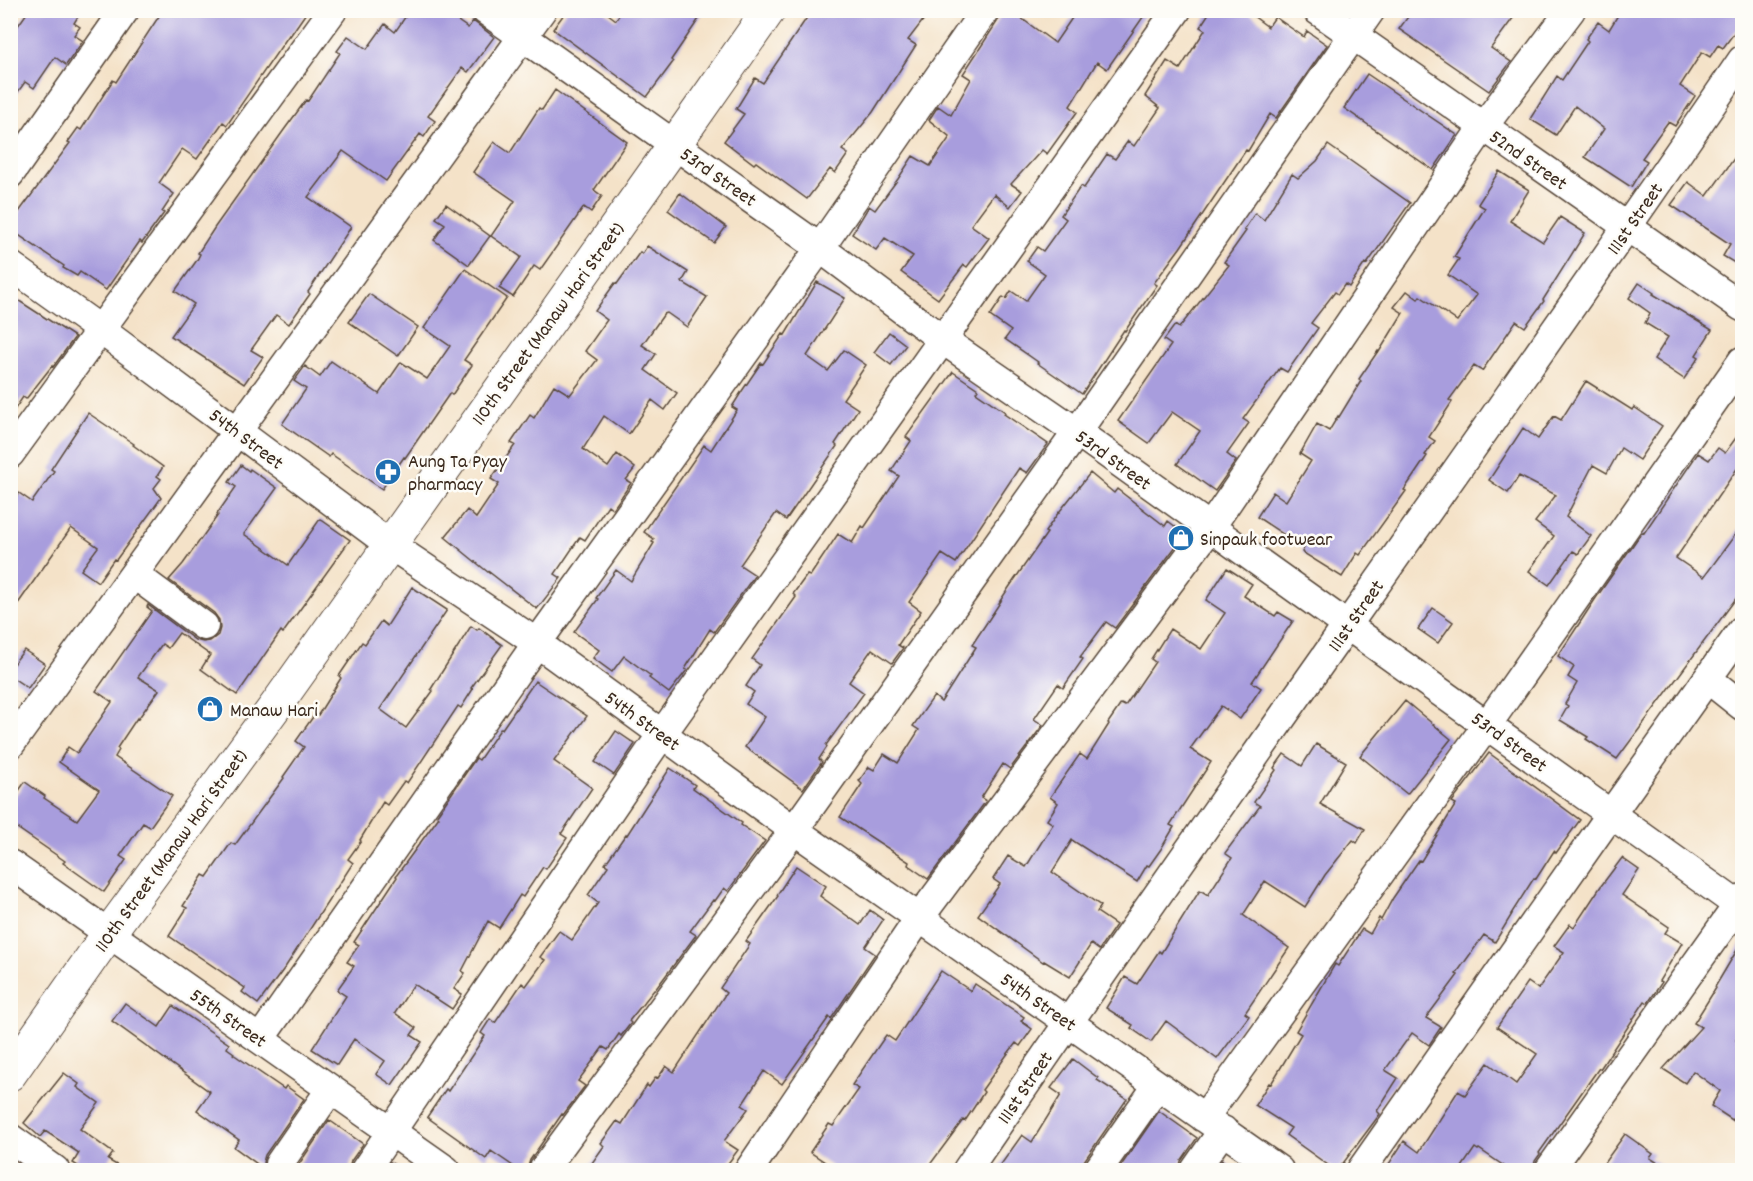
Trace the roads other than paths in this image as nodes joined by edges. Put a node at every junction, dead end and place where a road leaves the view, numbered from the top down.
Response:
1 (125, 10) edge
2 (333, 10) edge
3 (484, 10) edge
4 (542, 10) edge
5 (769, 10) edge
6 (985, 10) edge
7 (1177, 10) edge
8 (1317, 10) edge
9 (1371, 10) edge
10 (1571, 10) edge
11 (1352, 36) junction
12 (522, 38) junction
13 (1743, 60) edge
14 (1483, 127) junction
15 (675, 144) junction
16 (10, 174) edge
17 (1628, 227) junction
18 (820, 248) junction
19 (10, 265) edge
20 (1743, 307) edge
21 (101, 330) junction
22 (943, 340) junction
23 (1743, 361) edge
24 (238, 432) junction
25 (1077, 432) junction
26 (10, 454) edge
27 (1210, 528) junction
28 (389, 544) junction
29 (135, 575) junction
30 (1348, 625) junction
31 (204, 626) dead end
32 (1743, 630) edge
33 (537, 643) junction
34 (1708, 679) junction
35 (1743, 706) edge
36 (1487, 725) junction
37 (662, 734) junction
38 (10, 745) edge
39 (1611, 814) junction
40 (794, 830) junction
41 (10, 864) edge
42 (1741, 904) edge
43 (920, 917) junction
44 (109, 933) junction
45 (1068, 1022) junction
46 (260, 1039) junction
47 (19, 1062) edge
48 (1157, 1086) junction
49 (330, 1090) junction
50 (1213, 1124) junction
51 (391, 1131) junction
52 (10, 1138) edge
53 (279, 1164) dead end
54 (55, 1170) edge
55 (365, 1170) edge
56 (446, 1170) edge
57 (543, 1170) edge
58 (749, 1170) edge
59 (968, 1170) edge
60 (1098, 1170) edge
61 (1195, 1170) edge
62 (1279, 1170) edge
63 (1361, 1170) edge
64 (1549, 1170) edge

1 - 16 street
2 - 21 street
3 - 12 street, 53rd Street
4 - 12 street
5 - 15 main road, 110th Street (Manaw Hari Street)
6 - 18 street
7 - 22 street
8 - 11 street, 52nd Street
9 - 11 street
10 - 14 street
11 - 14 street, 52nd Street
11 - 25 street
12 - 15 street, 53rd Street
12 - 24 street
13 - 17 street, 111st Street
14 - 17 street, 52nd Street
14 - 27 street
15 - 18 street, 53rd Street
15 - 28 main road, 110th Street (Manaw Hari Street)
17 - 20 street, 52nd Street
17 - 30 street, 111st Street
18 - 22 street, 53rd Street
18 - 33 street
19 - 21 street, 54th Street
21 - 24 street, 54th Street
21 - 26 street
22 - 25 street, 53rd Street
22 - 37 street
23 - 36 street
24 - 28 street, 54th Street
24 - 29 street
25 - 27 street, 53rd Street
25 - 40 street
27 - 30 street, 53rd Street
27 - 43 street
28 - 33 street, 54th Street
28 - 44 main road, 110th Street (Manaw Hari Street)
29 - 31 street
29 - 38 street
30 - 36 street, 53rd Street
30 - 45 street, 111st Street
32 - 34 street
33 - 37 street, 54th Street
33 - 46 street
34 - 35 street
34 - 39 street
36 - 39 street, 53rd Street
36 - 50 street
37 - 40 street, 54th Street
37 - 51 street
39 - 42 street, 53rd Street
39 - 63 street
40 - 43 street, 54th Street
40 - 57 street
41 - 44 street, 55th Street
42 - 64 street
43 - 45 street, 54th Street
43 - 58 street
44 - 46 street, 55th Street
44 - 47 main road, 110th Street (Manaw Hari Street)
45 - 48 street, 54th Street
45 - 59 street, 111st Street
46 - 49 street, 55th Street
48 - 50 street, 54th Street
48 - 60 street
49 - 51 street, 55th Street
49 - 53 street
50 - 61 street
50 - 62 street, 54th Street
51 - 55 street
51 - 56 street, 55th Street
52 - 54 street

